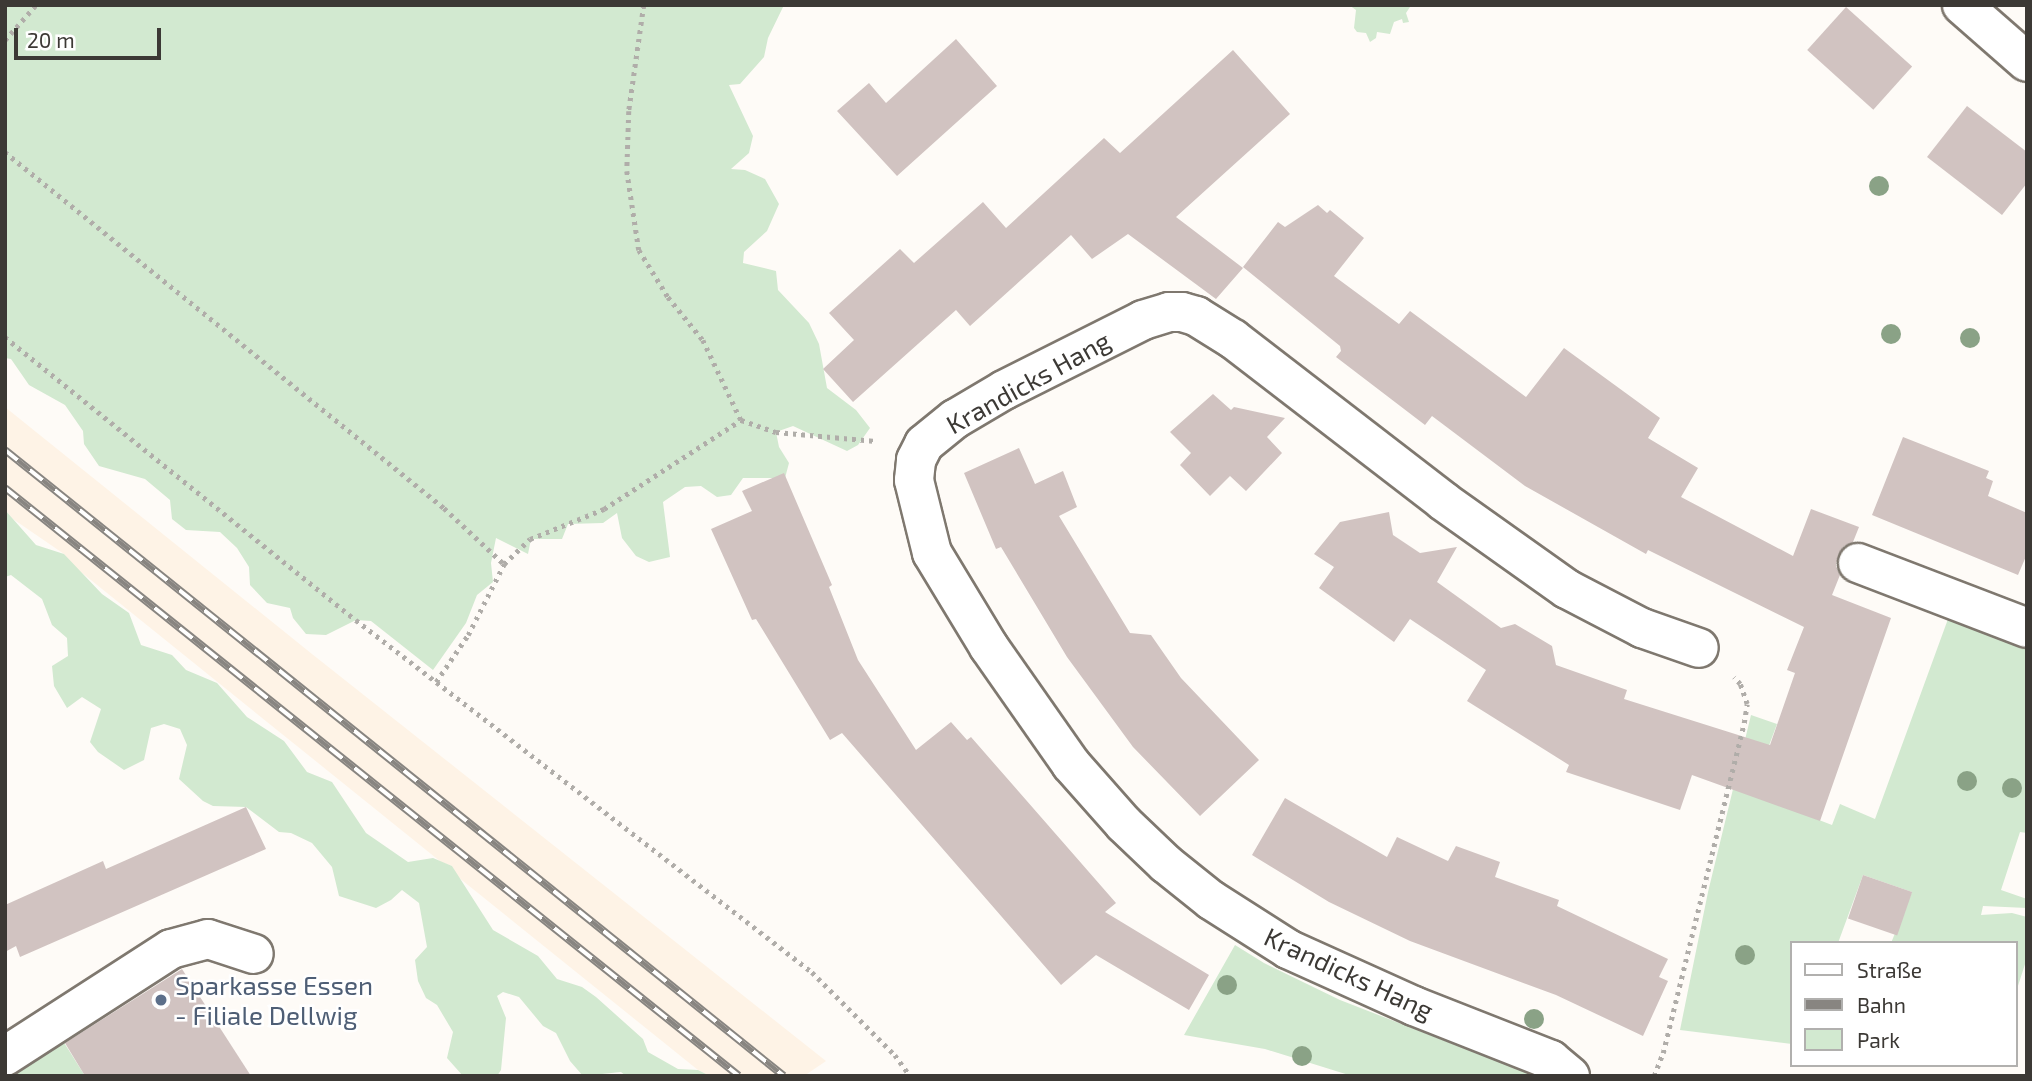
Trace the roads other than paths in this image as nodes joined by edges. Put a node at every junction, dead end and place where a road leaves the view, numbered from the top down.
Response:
1 (1962, 5) edge
2 (2027, 62) edge
3 (1858, 563) dead end
4 (2027, 628) edge
5 (1699, 648) road end
6 (254, 954) dead end
7 (5, 1056) edge
8 (1570, 1076) edge

1 - 2 street
3 - 4 street
5 - 8 street, Krandicks Hang
6 - 7 street

